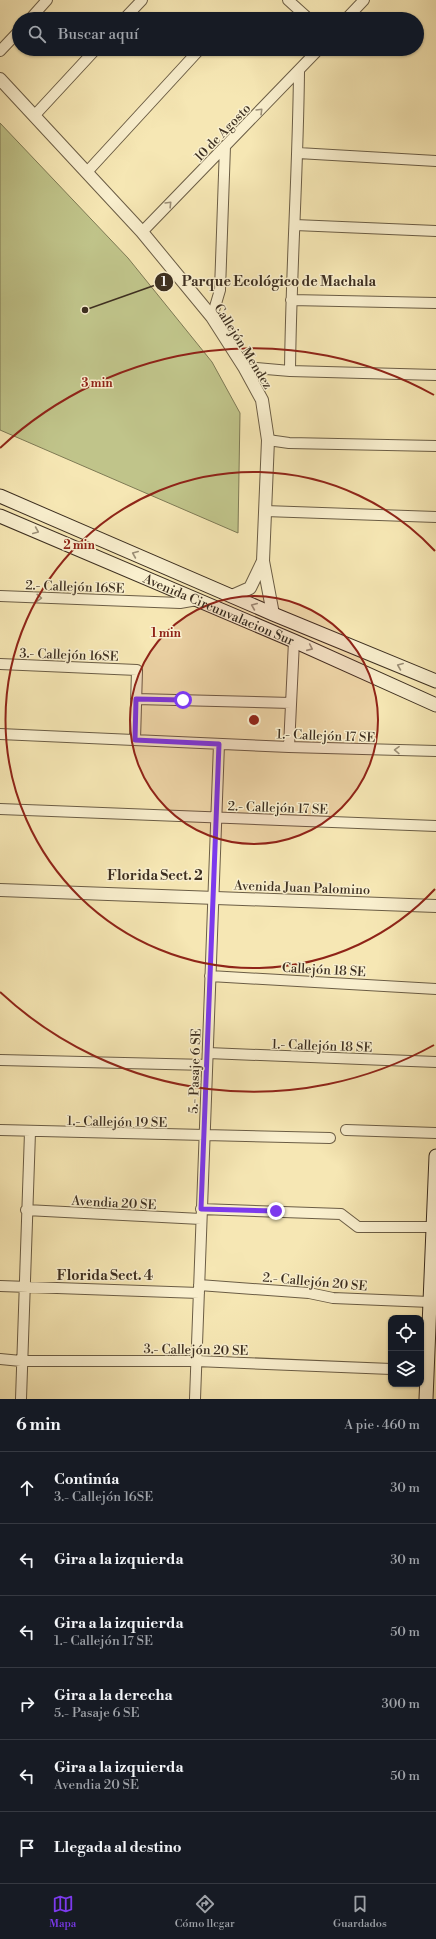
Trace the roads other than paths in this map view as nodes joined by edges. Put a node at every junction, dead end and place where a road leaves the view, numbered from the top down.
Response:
1 (47, 0) edge
2 (142, 0) edge
3 (288, 0) edge
4 (364, 0) edge
5 (36, 12) edge
6 (131, 12) edge
7 (301, 12) edge
8 (353, 12) edge
9 (12, 38) edge
10 (0, 51) edge
11 (90, 56) edge
12 (194, 56) edge
13 (313, 56) edge
14 (299, 72) junction
15 (0, 79) edge
16 (34, 116) junction
17 (225, 146) junction
18 (298, 153) junction
19 (436, 161) edge
20 (87, 172) junction
21 (295, 225) junction
22 (436, 231) edge
23 (142, 232) junction
24 (291, 300) junction
25 (436, 303) edge
26 (212, 317) junction
27 (244, 367) junction
28 (290, 371) junction
29 (436, 375) edge
30 (268, 440) junction
31 (436, 446) edge
32 (0, 496) edge
33 (265, 511) junction
34 (0, 516) edge
35 (436, 517) edge
36 (263, 561) junction
37 (212, 588) junction
38 (0, 596) edge
39 (232, 596) junction
40 (202, 602) junction
41 (273, 614) junction
42 (294, 641) junction
43 (0, 664) edge
44 (436, 681) edge
45 (136, 699) junction
46 (291, 703) junction
47 (436, 705) edge
48 (0, 734) edge
49 (135, 740) junction
50 (219, 744) junction
51 (290, 747) junction
52 (436, 751) edge
53 (0, 809) edge
54 (216, 818) junction
55 (436, 826) edge
56 (0, 890) edge
57 (213, 898) junction
58 (436, 906) edge
59 (210, 976) junction
60 (436, 989) edge
61 (208, 1053) junction
62 (0, 1060) edge
63 (436, 1062) edge
64 (207, 1065) junction
65 (0, 1130) edge
66 (346, 1130) dead end
67 (30, 1132) junction
68 (436, 1133) edge
69 (204, 1136) junction
70 (330, 1138) dead end
71 (436, 1156) edge
72 (26, 1210) junction
73 (201, 1214) junction
74 (433, 1227) junction
75 (0, 1286) edge
76 (25, 1286) junction
77 (199, 1289) junction
78 (430, 1302) junction
79 (0, 1359) edge
80 (21, 1361) junction
81 (196, 1361) junction
82 (388, 1369) edge
83 (424, 1371) edge
84 (21, 1399) edge
85 (195, 1399) edge
86 (426, 1399) edge

1 - 5 street
2 - 6 street
3 - 7 street
4 - 8 street
9 - 10 street
11 - 16 street
12 - 20 street
13 - 14 street, 10 de Agosto
17 -> 14 street, 10 de Agosto
14 - 18 street
15 - 16 street, Callejón Mendez
16 - 20 street, Callejón Mendez
23 -> 17 street, 10 de Agosto
17 - 26 street
18 - 19 street
18 - 21 street
20 - 23 street, Callejón Mendez
21 - 22 street
21 - 24 street
23 - 26 street, Callejón Mendez
24 - 25 street
24 - 28 street
26 - 27 street, Callejón Mendez
27 - 28 street
27 - 30 street, Callejón Mendez
28 - 29 street
30 - 31 street
30 - 33 street, Callejón Mendez
37 -> 32 main road, Avenida Circunvalacion Sur
33 - 35 street
33 - 36 street, Callejón Mendez
34 -> 40 main road, Avenida Circunvalacion Sur
36 - 39 street, Callejón Mendez
36 - 41 street, Callejón Mendez
37 - 39 main road, Avenida Circunvalacion Sur
37 - 40 main road
38 -> 40 street, 2.- Callejón 16SE
41 -> 39 main road, Avenida Circunvalacion Sur
40 - 42 main road, Avenida Circunvalacion Sur
44 -> 41 main road, Avenida Circunvalacion Sur
42 - 46 street
42 -> 47 main road, Avenida Circunvalacion Sur
43 - 45 street, 3.- Callejón 16SE
45 - 46 street
45 - 49 street
46 - 51 street
48 - 49 street, 1.- Callejón 17 SE
49 - 50 street, 1.- Callejón 17 SE
50 - 51 street, 1.- Callejón 17 SE
50 - 54 street, 5.- Pasaje 6 SE
52 -> 51 street, 1.- Callejón 17 SE
53 - 54 street, 2.- Callejón 17 SE
54 - 55 street, 2.- Callejón 17 SE
54 - 57 street, 5.- Pasaje 6 SE
56 - 57 street, Avenida Juan Palomino
57 - 58 street, Avenida Juan Palomino
57 - 59 street, 5.- Pasaje 6 SE
59 - 60 street, Callejón 18 SE
59 - 61 street, 5.- Pasaje 6 SE
61 - 63 street, 1.- Callejón 18 SE
61 - 64 street, 5.- Pasaje 6 SE
62 - 64 street
64 - 69 street, 5.- Pasaje 6 SE
65 - 67 street, 1.- Callejón 19 SE
66 - 68 street
67 - 69 street, 1.- Callejón 19 SE
67 - 72 street
69 - 70 street, 1.- Callejón 19 SE
69 - 73 street, 5.- Pasaje 6 SE
71 - 74 main road
72 - 73 street, Avendia 20 SE
72 - 76 street
73 - 74 street, Avendia 20 SE
73 - 77 street, 5.- Pasaje 6 SE
74 - 78 main road
75 - 76 street, 2.- Callejón 20 SE
76 - 77 street, 2.- Callejón 20 SE
76 - 80 street
77 - 78 street, 2.- Callejón 20 SE
77 - 81 street, 5.- Pasaje 6 SE
78 - 83 main road
79 - 80 street, 3.- Callejón 20 SE
80 - 81 street, 3.- Callejón 20 SE
80 - 84 street
81 - 82 street, 3.- Callejón 20 SE
81 - 85 street, 5.- Pasaje 6 SE
83 - 86 main road

